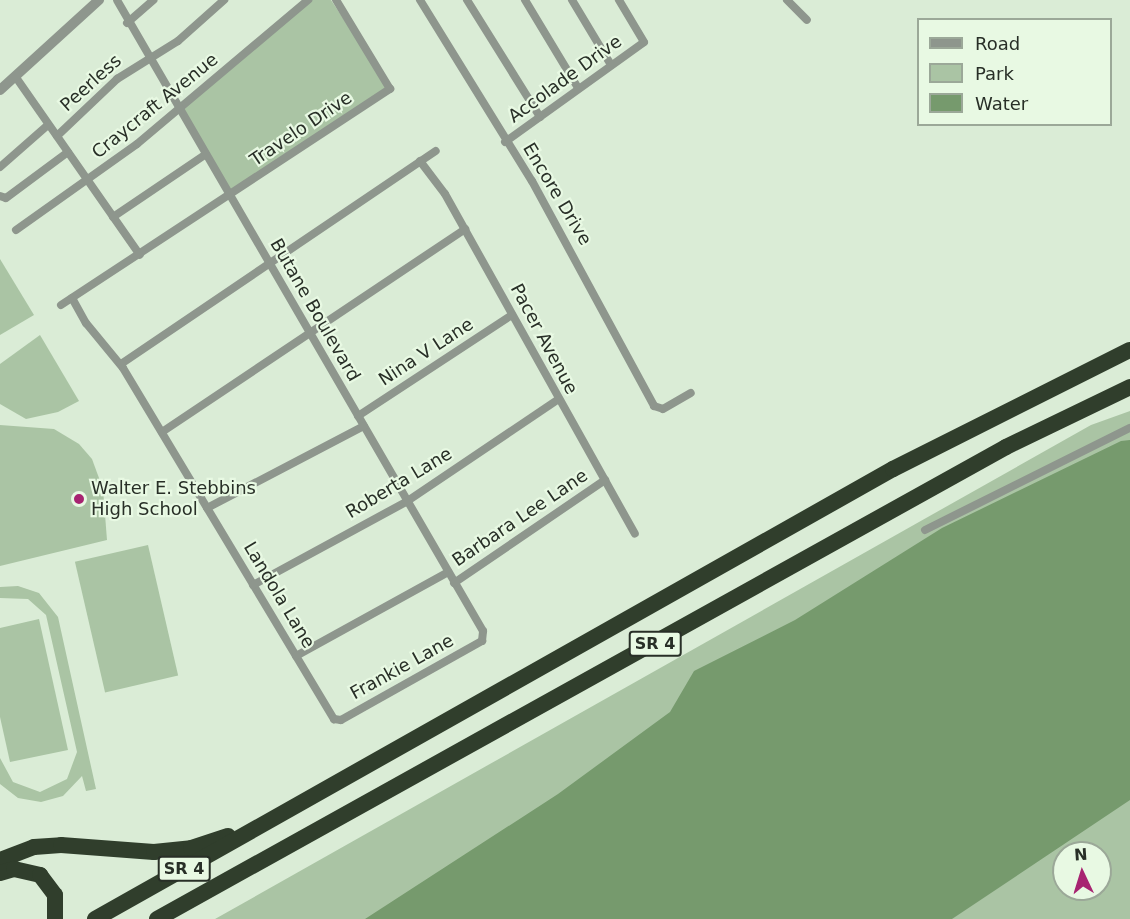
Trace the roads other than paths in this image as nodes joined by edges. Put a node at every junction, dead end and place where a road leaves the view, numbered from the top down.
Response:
1 (99, 0) edge
2 (117, 0) edge
3 (153, 0) edge
4 (224, 0) edge
5 (308, 0) edge
6 (336, 0) edge
7 (420, 0) edge
8 (467, 0) edge
9 (525, 0) edge
10 (572, 0) edge
11 (619, 0) edge
12 (787, 0) edge
13 (807, 20) dead end
14 (127, 23) junction
15 (149, 56) junction
16 (611, 65) junction
17 (15, 76) junction
18 (578, 88) junction
19 (0, 90) edge
20 (179, 109) junction
21 (540, 117) junction
22 (48, 125) junction
23 (57, 136) junction
24 (505, 142) junction
25 (436, 151) dead end
26 (68, 152) junction
27 (206, 154) junction
28 (420, 161) junction
29 (0, 167) edge
30 (87, 180) junction
31 (230, 195) junction
32 (0, 196) edge
33 (113, 217) junction
34 (465, 229) junction
35 (16, 230) dead end
36 (140, 255) junction
37 (269, 264) junction
38 (72, 298) junction
39 (61, 305) dead end
40 (512, 315) junction
41 (309, 333) junction
42 (1130, 350) edge
43 (121, 364) junction
44 (1130, 387) edge
45 (691, 393) dead end
46 (557, 400) junction
47 (358, 416) junction
48 (363, 426) junction
49 (1130, 428) edge
50 (162, 432) junction
51 (605, 480) junction
52 (406, 502) junction
53 (207, 508) junction
54 (925, 530) dead end
55 (635, 534) dead end
56 (448, 572) junction
57 (454, 583) junction
58 (253, 585) junction
59 (483, 638) joint
60 (296, 656) junction
61 (334, 719) joint
62 (273, 819) junction
63 (0, 860) edge
64 (0, 873) edge
65 (183, 905) junction
66 (55, 919) edge
67 (95, 919) edge
68 (157, 919) edge
69 (164, 919) edge

1 - 17 street
2 - 14 street, Butane Boulevard
3 - 14 street
4 - 15 street
5 - 20 street, Craycraft Avenue
6 - 31 street, Travelo Drive
7 - 24 street, Encore Drive
8 - 21 street
9 - 18 street
10 - 16 street
11 - 16 street, Accolade Drive
12 - 13 street
14 - 15 street, Butane Boulevard
15 - 20 street, Butane Boulevard
15 - 23 street, Peerless
16 - 18 street, Accolade Drive
17 - 19 street
17 - 22 street
18 - 21 street, Accolade Drive
20 - 27 street, Butane Boulevard
20 - 30 street, Craycraft Avenue
21 - 24 street, Accolade Drive
22 - 23 street
22 - 29 street
23 - 26 street
24 - 45 street, Encore Drive
25 - 28 street
26 - 30 street
26 - 32 street
27 - 31 street, Butane Boulevard
27 - 33 street
28 - 34 street, Pacer Avenue
28 - 37 street
30 - 33 street
30 - 35 street, Craycraft Avenue
31 - 36 street, Travelo Drive
31 - 37 street, Butane Boulevard
33 - 36 street
34 - 40 street, Pacer Avenue
34 - 41 street
36 - 38 street
37 - 41 street, Butane Boulevard
37 - 43 street
38 - 39 street
38 - 43 street, Landola Lane
40 - 46 street, Pacer Avenue
40 - 47 street, Nina V Lane
41 - 47 street, Butane Boulevard
41 - 50 street
42 - 62 highway, SR 4
43 - 50 street, Landola Lane
44 - 65 highway, SR 4
46 - 51 street, Pacer Avenue
46 - 52 street, Roberta Lane
47 - 48 street, Butane Boulevard
48 - 52 street, Butane Boulevard
48 - 53 street
49 - 54 street
50 - 53 street, Landola Lane
51 - 55 street, Pacer Avenue
51 - 57 street, Barbara Lee Lane
52 - 56 street, Butane Boulevard
52 - 58 street, Roberta Lane
53 - 58 street, Landola Lane
56 - 57 street, Butane Boulevard
56 - 60 street, Barbara Lee Lane
57 - 59 street, Butane Boulevard
58 - 60 street, Landola Lane
59 - 61 street, Frankie Lane
60 - 61 street, Landola Lane
62 - 63 highway
62 - 67 highway, SR 4
64 - 66 highway
65 - 68 highway, SR 4
65 - 69 highway

